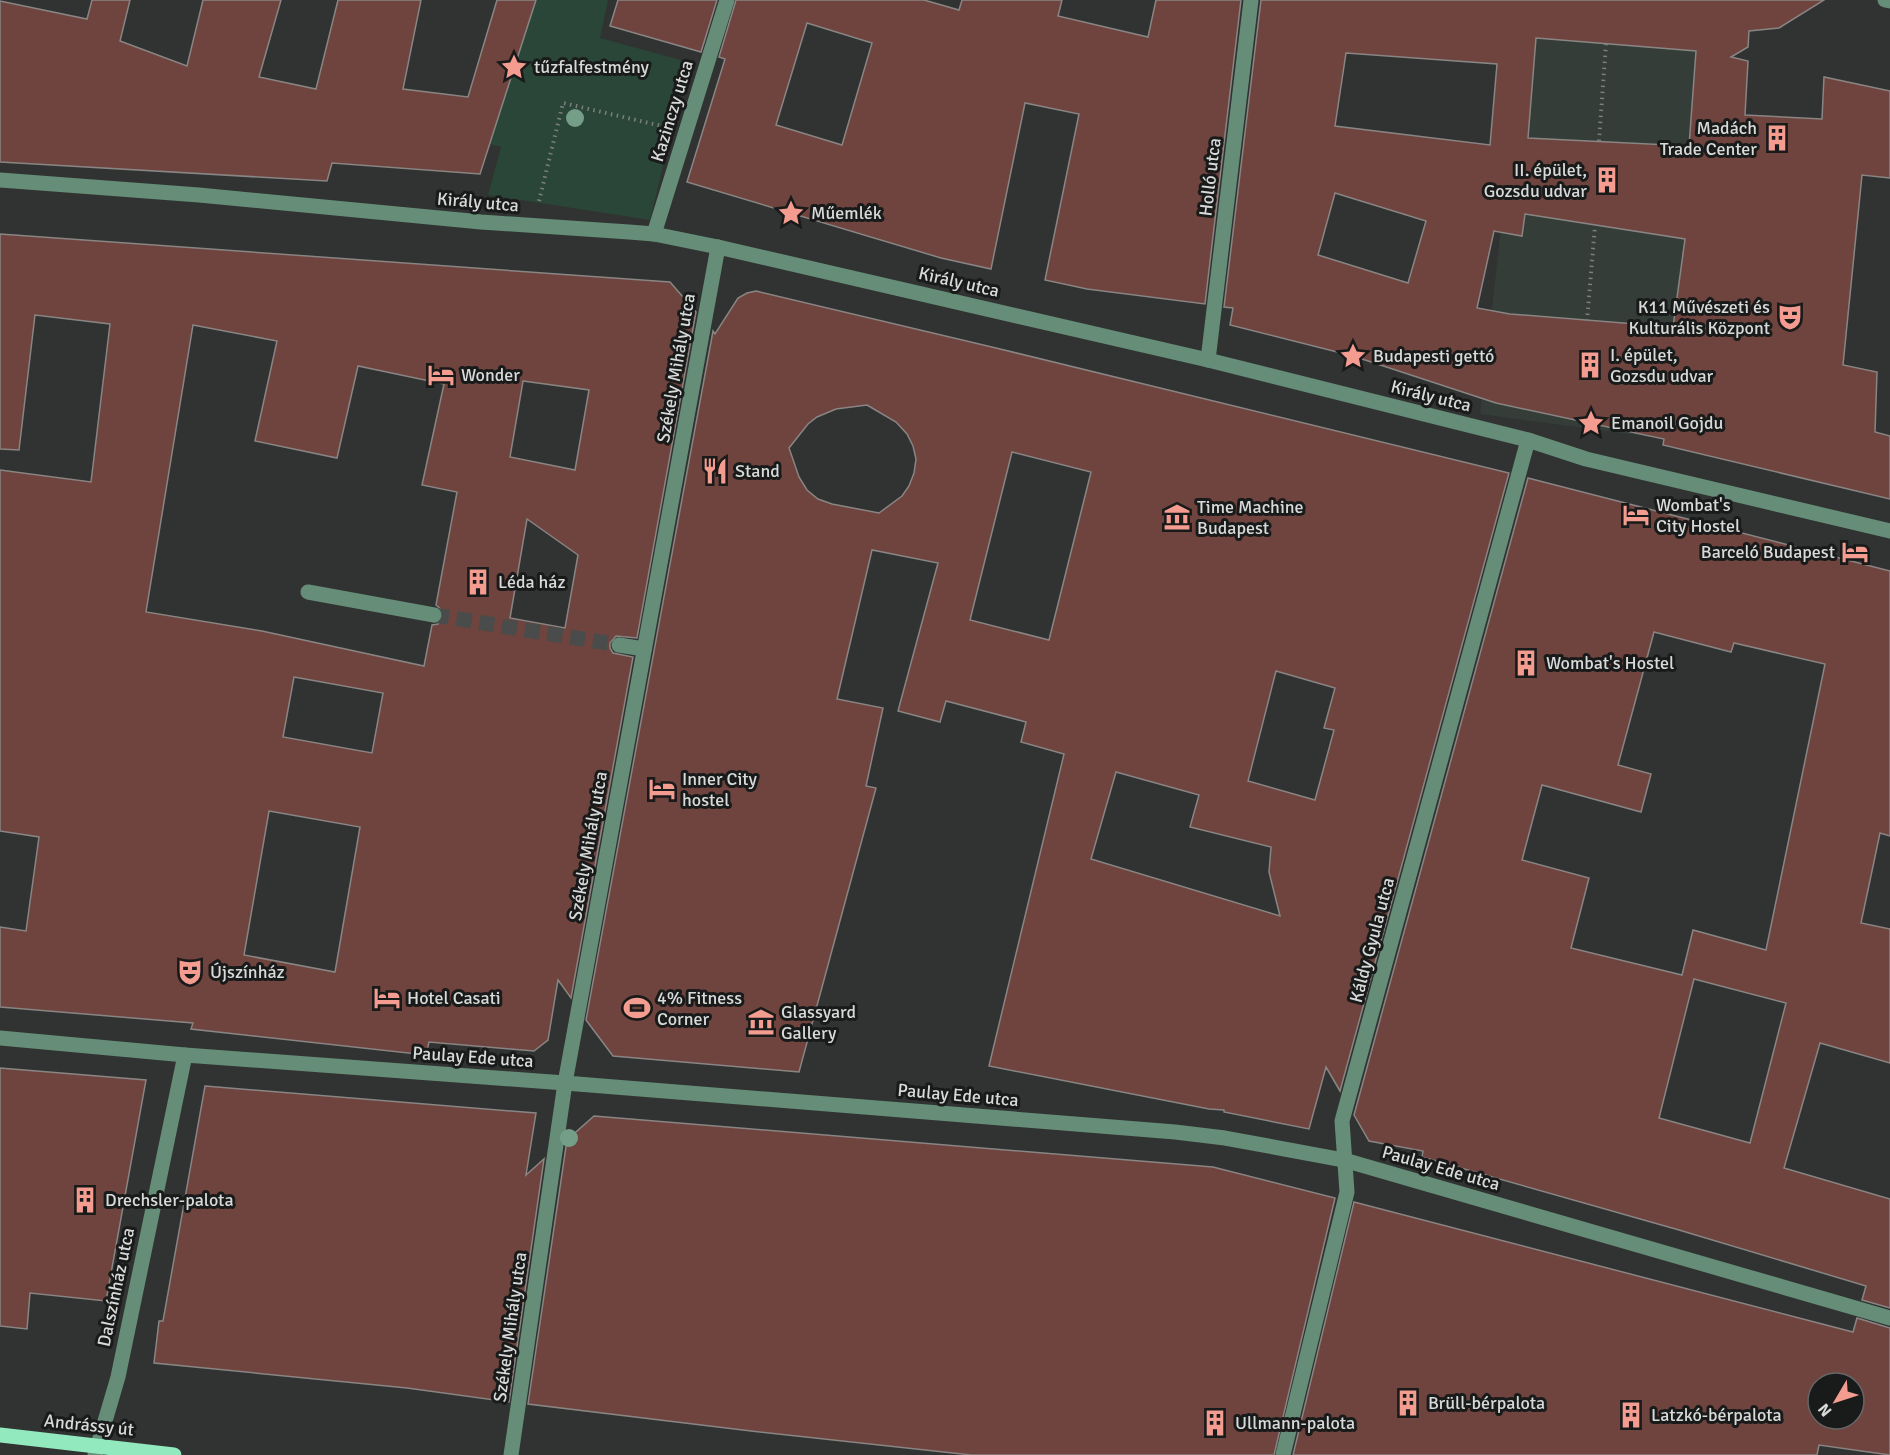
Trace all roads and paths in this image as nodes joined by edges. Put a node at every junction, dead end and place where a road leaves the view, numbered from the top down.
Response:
1 (727, 0) edge
2 (1251, 0) edge
3 (1886, 0) edge
4 (1890, 1) edge
5 (1606, 44) dead end
6 (672, 128) dead end
7 (1599, 141) dead end
8 (0, 180) edge
9 (538, 203) dead end
10 (1595, 226) dead end
11 (654, 234) junction
12 (718, 247) junction
13 (1587, 321) dead end
14 (1208, 360) junction
15 (1528, 440) junction
16 (1890, 531) edge
17 (308, 592) dead end
18 (434, 615) tunnel mouth
19 (619, 645) tunnel mouth
20 (644, 649) junction
21 (0, 1038) edge
22 (184, 1055) junction
23 (565, 1083) junction
24 (1344, 1160) junction
25 (1890, 1318) edge
26 (0, 1435) edge
27 (97, 1450) edge
28 (174, 1455) edge
29 (511, 1455) edge
30 (1282, 1455) edge

1 - 11 street, Kazinczy utca
2 - 14 street, Holló utca
3 - 4 street
5 - 7 path
6 - 9 path
8 - 11 street, Király utca
10 - 13 path
11 - 12 street, Király utca
12 - 14 street, Király utca
12 - 20 street, Székely Mihály utca
14 - 15 street, Király utca
15 - 16 street, Király utca
15 - 24 street, Káldy Gyula utca
17 - 18 street
19 - 20 street
20 - 23 street, Székely Mihály utca
21 - 22 street, Paulay Ede utca
22 - 23 street, Paulay Ede utca
22 - 27 street, Dalszínház utca
23 - 24 street, Paulay Ede utca
23 - 29 street, Székely Mihály utca
24 - 25 street, Paulay Ede utca
24 - 30 street, Káldy Gyula utca
26 - 27 main road, Andrássy út
27 - 28 main road, Andrássy út

